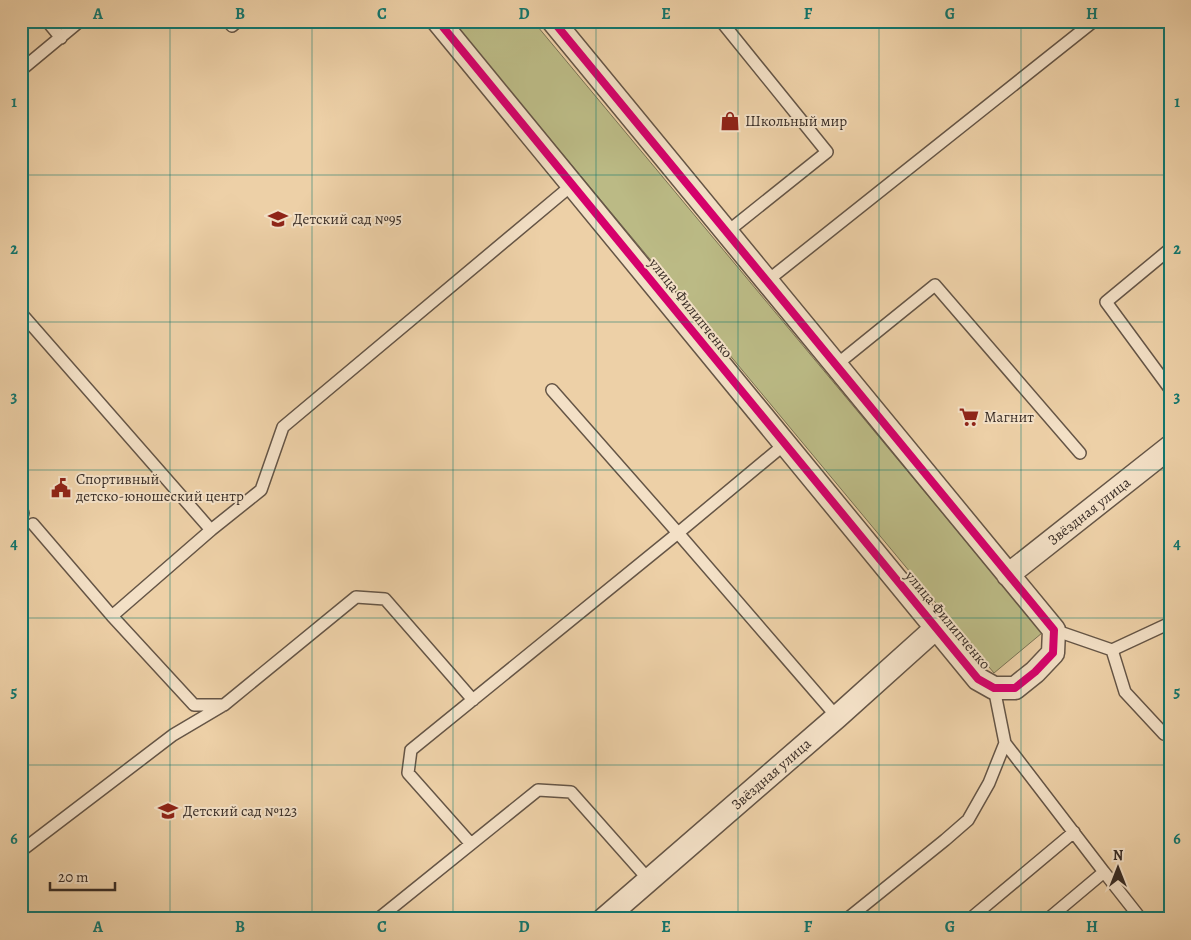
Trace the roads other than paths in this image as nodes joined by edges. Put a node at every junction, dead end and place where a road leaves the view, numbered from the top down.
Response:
1 (47, 21) edge
2 (80, 21) edge
3 (228, 21) edge
4 (238, 21) edge
5 (438, 21) edge
6 (554, 21) edge
7 (720, 21) edge
8 (1094, 21) edge
9 (61, 38) junction
10 (21, 70) edge
11 (572, 185) junction
12 (727, 232) junction
13 (1170, 249) edge
14 (767, 282) junction
15 (21, 312) edge
16 (836, 365) junction
17 (1170, 389) edge
18 (552, 390) dead end
19 (785, 444) junction
20 (1170, 446) edge
21 (1080, 454) dead end
22 (33, 524) dead end
23 (210, 530) junction
24 (678, 533) junction
25 (1008, 574) junction
26 (112, 616) junction
27 (1170, 623) edge
28 (936, 628) junction
29 (1054, 630) junction
30 (1112, 650) junction
31 (994, 688) junction
32 (473, 700) junction
33 (224, 705) junction
34 (837, 716) junction
35 (1170, 730) edge
36 (1005, 743) junction
37 (1074, 832) junction
38 (471, 844) junction
39 (21, 851) edge
40 (1104, 872) junction
41 (649, 880) junction
42 (378, 919) edge
43 (604, 919) edge
44 (847, 919) edge
45 (970, 919) edge
46 (1048, 919) edge
47 (1141, 919) edge

1 - 9 lane
2 - 9 lane
3 - 4 lane
5 - 11 street, улица Филипченко
6 - 12 street
7 - 12 lane
8 - 14 lane
9 - 10 lane
11 - 19 street, улица Филипченко
11 - 23 lane
12 - 14 street
13 - 17 lane
14 - 16 street
15 - 23 lane
16 - 21 lane
16 - 25 street
18 - 24 lane
19 - 24 lane
19 - 28 street, улица Филипченко
20 - 25 street, Звёздная улица
22 - 26 lane
23 - 26 lane
24 - 32 lane
24 - 34 lane
25 - 29 street
26 - 33 lane
27 - 30 lane
28 - 31 street, улица Филипченко
28 - 34 street, Звёздная улица
29 - 30 lane
29 - 31 street, улица Филипченко
30 - 35 lane
31 - 36 lane
32 - 33 lane
32 - 38 lane
33 - 39 lane
34 - 41 street, Звёздная улица
36 - 37 lane
36 - 44 lane
37 - 40 lane
37 - 45 lane
38 - 41 lane
38 - 42 lane
40 - 46 lane
40 - 47 lane
41 - 43 street, Звёздная улица

